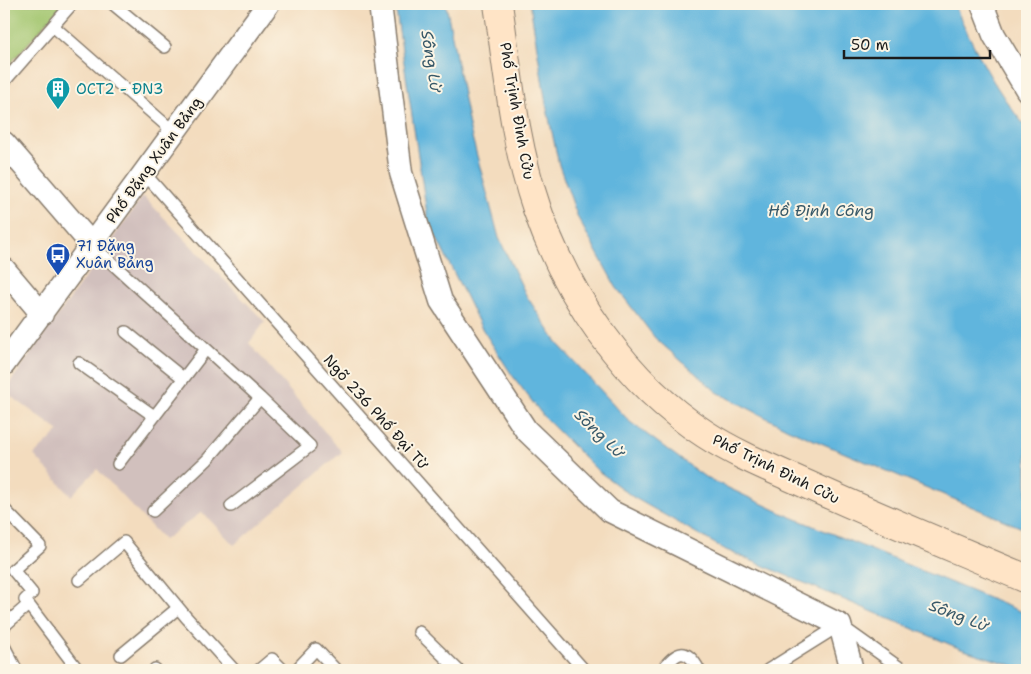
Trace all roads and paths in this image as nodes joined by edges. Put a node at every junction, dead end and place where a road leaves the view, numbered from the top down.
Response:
1 (72, 4) edge
2 (114, 4) edge
3 (268, 4) edge
4 (380, 4) edge
5 (498, 4) edge
6 (982, 4) edge
7 (53, 26) junction
8 (165, 47) dead end
9 (4, 82) edge
10 (1027, 90) edge
11 (175, 133) junction
12 (4, 143) edge
13 (144, 173) junction
14 (92, 245) junction
15 (4, 269) edge
16 (42, 314) junction
17 (126, 332) dead end
18 (206, 349) junction
19 (80, 363) dead end
20 (4, 364) edge
21 (183, 378) junction
22 (260, 398) junction
23 (154, 416) junction
24 (118, 464) dead end
25 (231, 506) dead end
26 (4, 509) edge
27 (153, 511) dead end
28 (1027, 579) edge
29 (79, 580) dead end
30 (28, 605) junction
31 (178, 608) junction
32 (840, 625) junction
33 (4, 626) edge
34 (420, 632) dead end
35 (4, 646) edge
36 (121, 655) dead end
37 (9, 664) edge
38 (78, 670) edge
39 (234, 670) edge
40 (259, 670) edge
41 (282, 670) edge
42 (296, 670) edge
43 (336, 670) edge
44 (458, 670) edge
45 (584, 670) edge
46 (662, 670) edge
47 (699, 670) edge
48 (768, 670) edge
49 (852, 670) edge
50 (903, 670) edge

1 - 7 lane
2 - 8 lane
3 - 11 street, Phố Đặng Xuân Bảng
4 - 32 street
5 - 28 main road, Phố Trịnh Đình Cửu
6 - 10 street
7 - 9 lane
7 - 11 lane
11 - 13 street, Phố Đặng Xuân Bảng
12 - 14 street
13 - 14 street, Phố Đặng Xuân Bảng
13 - 45 lane, Ngõ 236 Phố Đại Từ
14 - 16 street, Phố Đặng Xuân Bảng
14 - 18 lane
15 - 16 street
16 - 20 street, Phố Đặng Xuân Bảng
17 - 21 lane
18 - 21 lane
18 - 22 lane
19 - 23 lane
21 - 23 lane
22 - 25 lane
22 - 27 lane
23 - 24 lane
26 - 30 lane
29 - 31 lane
30 - 33 lane
30 - 38 lane
31 - 36 lane
31 - 39 lane
32 - 48 lane
32 - 49 street
32 - 50 lane
34 - 44 lane
35 - 37 lane
40 - 41 lane
42 - 43 lane
46 - 47 lane

